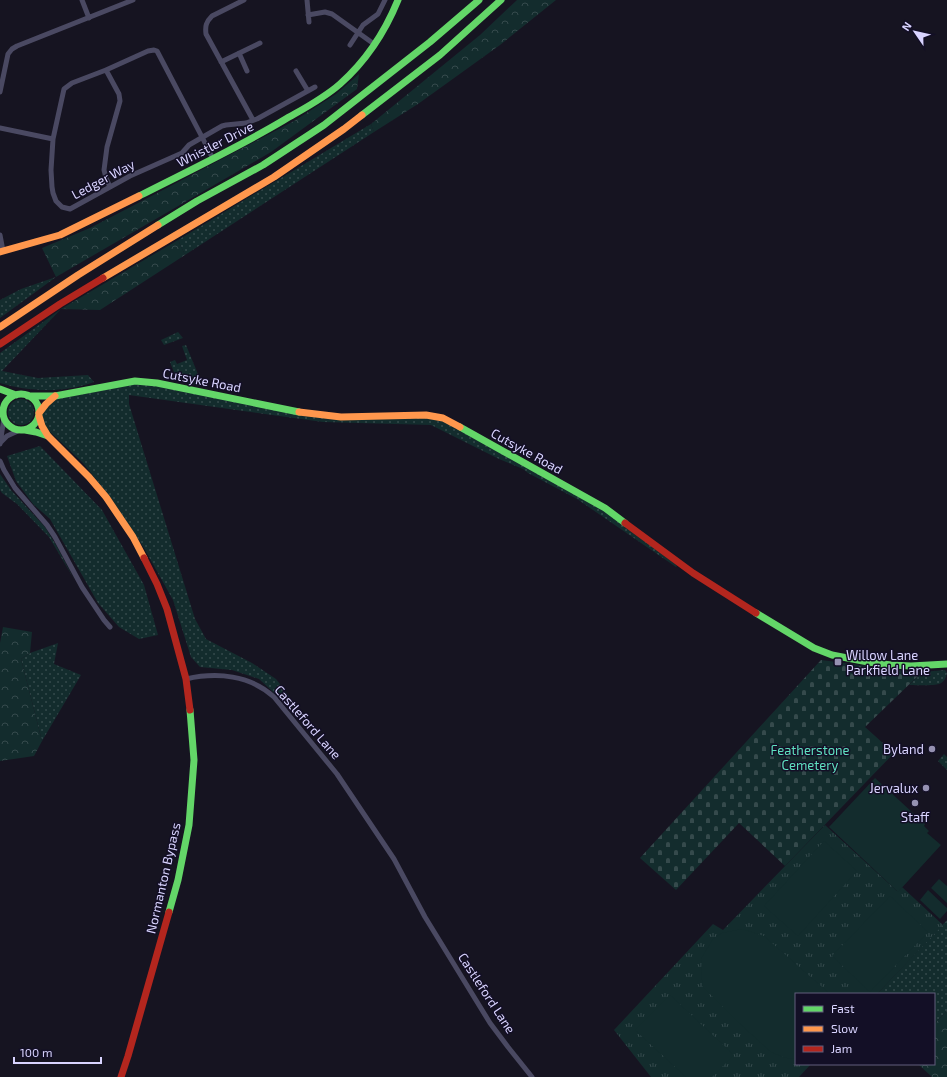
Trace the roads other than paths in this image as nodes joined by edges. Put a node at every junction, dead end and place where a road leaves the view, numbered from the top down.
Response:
1 (82, 0) edge
2 (133, 0) edge
3 (244, 0) edge
4 (307, 0) edge
5 (384, 0) edge
6 (398, 0) edge
7 (479, 0) edge
8 (501, 0) edge
9 (308, 15) junction
10 (89, 18) junction
11 (309, 22) dead end
12 (358, 32) junction
13 (260, 43) dead end
14 (374, 44) junction
15 (350, 45) dead end
16 (239, 53) junction
17 (221, 62) junction
18 (106, 70) junction
19 (296, 71) dead end
20 (247, 72) dead end
21 (315, 87) dead end
22 (308, 91) junction
23 (0, 92) edge
24 (253, 120) junction
25 (0, 128) edge
26 (202, 137) junction
27 (53, 139) junction
28 (213, 158) junction
29 (110, 187) junction
30 (0, 235) edge
31 (2, 251) edge
32 (0, 327) edge
33 (0, 344) edge
34 (0, 389) edge
35 (16, 395) junction
36 (28, 396) junction
37 (55, 396) junction
38 (2, 412) edge
39 (39, 415) junction
40 (22, 430) junction
41 (48, 436) junction
42 (0, 443) edge
43 (0, 461) edge
44 (110, 627) dead end
45 (947, 664) edge
46 (186, 679) junction
47 (121, 1077) edge
48 (532, 1077) edge

1 - 10 street
2 - 10 street
3 - 17 street
4 - 9 street
5 - 12 street
6 - 14 main road, Whistler Drive
7 - 32 main road
8 - 33 main road
9 - 11 street
9 - 12 street
10 - 23 street
12 - 14 street
12 - 15 street
13 - 16 street
14 - 28 main road, Whistler Drive
16 - 17 street
16 - 20 street
17 - 24 street
18 - 26 street, Ledger Way
18 - 27 street, Ledger Way
18 - 29 street
19 - 22 street
21 - 22 street, Ledger Way
22 - 24 street, Ledger Way
24 - 26 street, Ledger Way
25 - 27 street
26 - 28 street
26 - 29 street, Ledger Way
27 - 29 street, Ledger Way
28 - 31 main road, Whistler Drive
30 - 31 street
34 - 35 main road
35 - 36 main road
35 - 38 main road
36 - 37 main road, Cutsyke Road
36 - 39 main road
37 - 39 main road
37 - 45 main road, Cutsyke Road
38 - 40 main road
38 - 42 street
39 - 40 main road
39 - 41 main road
40 - 41 main road
40 - 42 street
41 - 46 main road
43 - 44 street
46 - 47 main road, Normanton Bypass
46 - 48 street, Castleford Lane

